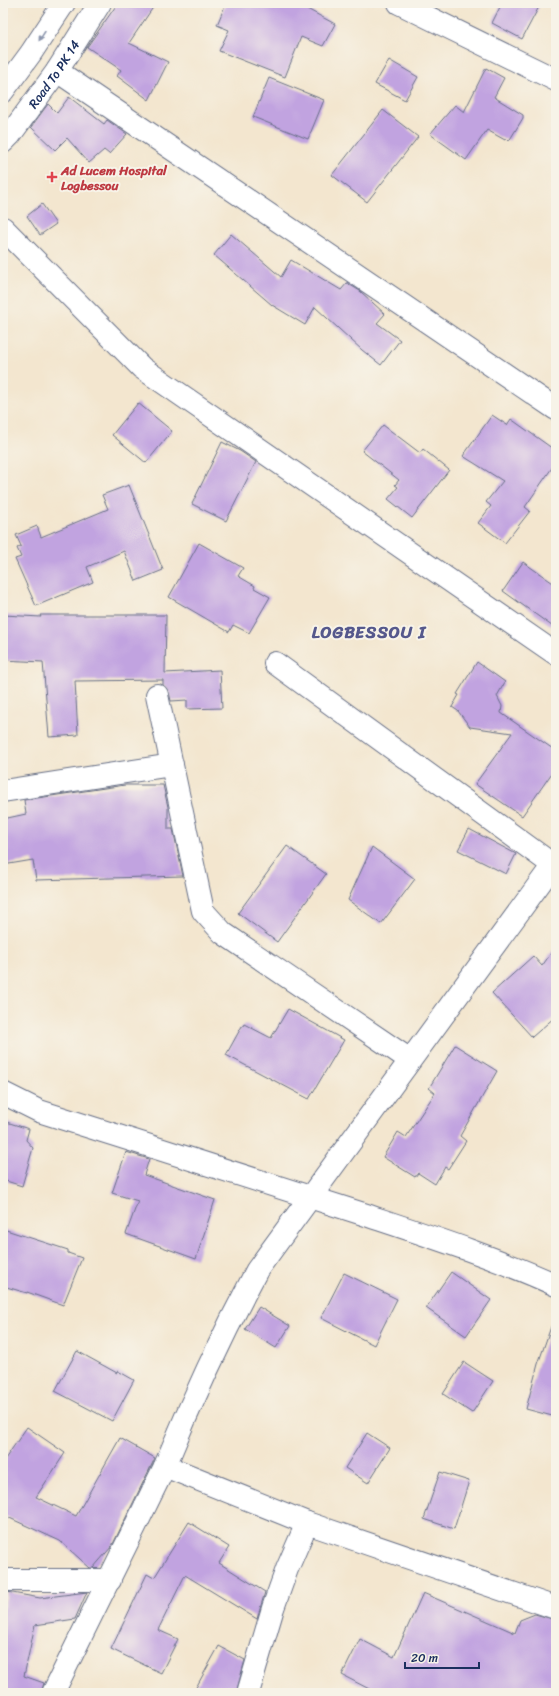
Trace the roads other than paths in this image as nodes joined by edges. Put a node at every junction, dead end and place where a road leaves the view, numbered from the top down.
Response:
1 (64, 3) edge
2 (100, 3) edge
3 (399, 3) edge
4 (57, 71) junction
5 (556, 80) edge
6 (3, 91) edge
7 (3, 142) edge
8 (3, 228) edge
9 (556, 409) edge
10 (556, 654) edge
11 (275, 663) dead end
12 (157, 695) dead end
13 (172, 765) junction
14 (3, 791) edge
15 (554, 863) edge
16 (410, 1060) junction
17 (3, 1093) edge
18 (311, 1197) junction
19 (556, 1285) edge
20 (165, 1466) junction
21 (306, 1524) junction
22 (3, 1580) edge
23 (110, 1580) junction
24 (556, 1608) edge
25 (53, 1693) edge
26 (248, 1693) edge

1 -> 6 street
2 - 4 street, Road To PK 14
3 - 5 street
4 - 7 street, Road To PK 14
4 - 9 street
8 - 10 street
11 - 15 street
12 - 13 street
13 - 14 street
13 - 16 street
15 - 16 street
16 - 18 street
17 - 18 street
18 - 19 street
18 - 20 street
20 - 21 street
20 - 23 street
21 - 24 street
21 - 26 street
22 - 23 street
23 - 25 street

